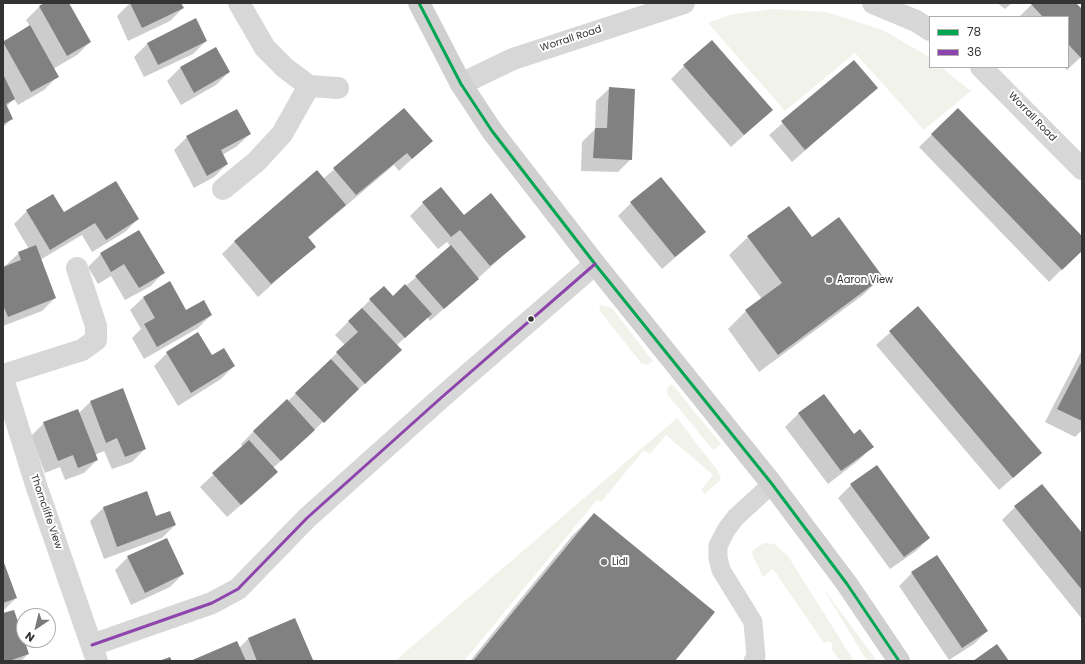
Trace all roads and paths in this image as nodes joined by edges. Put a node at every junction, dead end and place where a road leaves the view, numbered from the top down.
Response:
1 (238, 3) edge
2 (419, 3) edge
3 (684, 3) edge
4 (873, 3) edge
5 (929, 29) edge
6 (982, 68) edge
7 (462, 84) junction
8 (309, 86) junction
9 (338, 88) dead end
10 (1082, 169) edge
11 (222, 189) dead end
12 (595, 264) junction
13 (77, 268) dead end
14 (3, 375) edge
15 (3, 379) edge
16 (772, 484) junction
17 (94, 653) edge
18 (753, 661) edge
19 (899, 661) edge

1 - 8 street
2 - 7 street
3 - 7 street, Worrall Road
4 - 5 street
6 - 10 street, Worrall Road
7 - 12 street
8 - 9 street
8 - 11 street
12 - 16 street
12 - 17 street, Thorncliffe View
13 - 14 street
15 - 17 street, Thorncliffe View
16 - 18 lane
16 - 19 street

